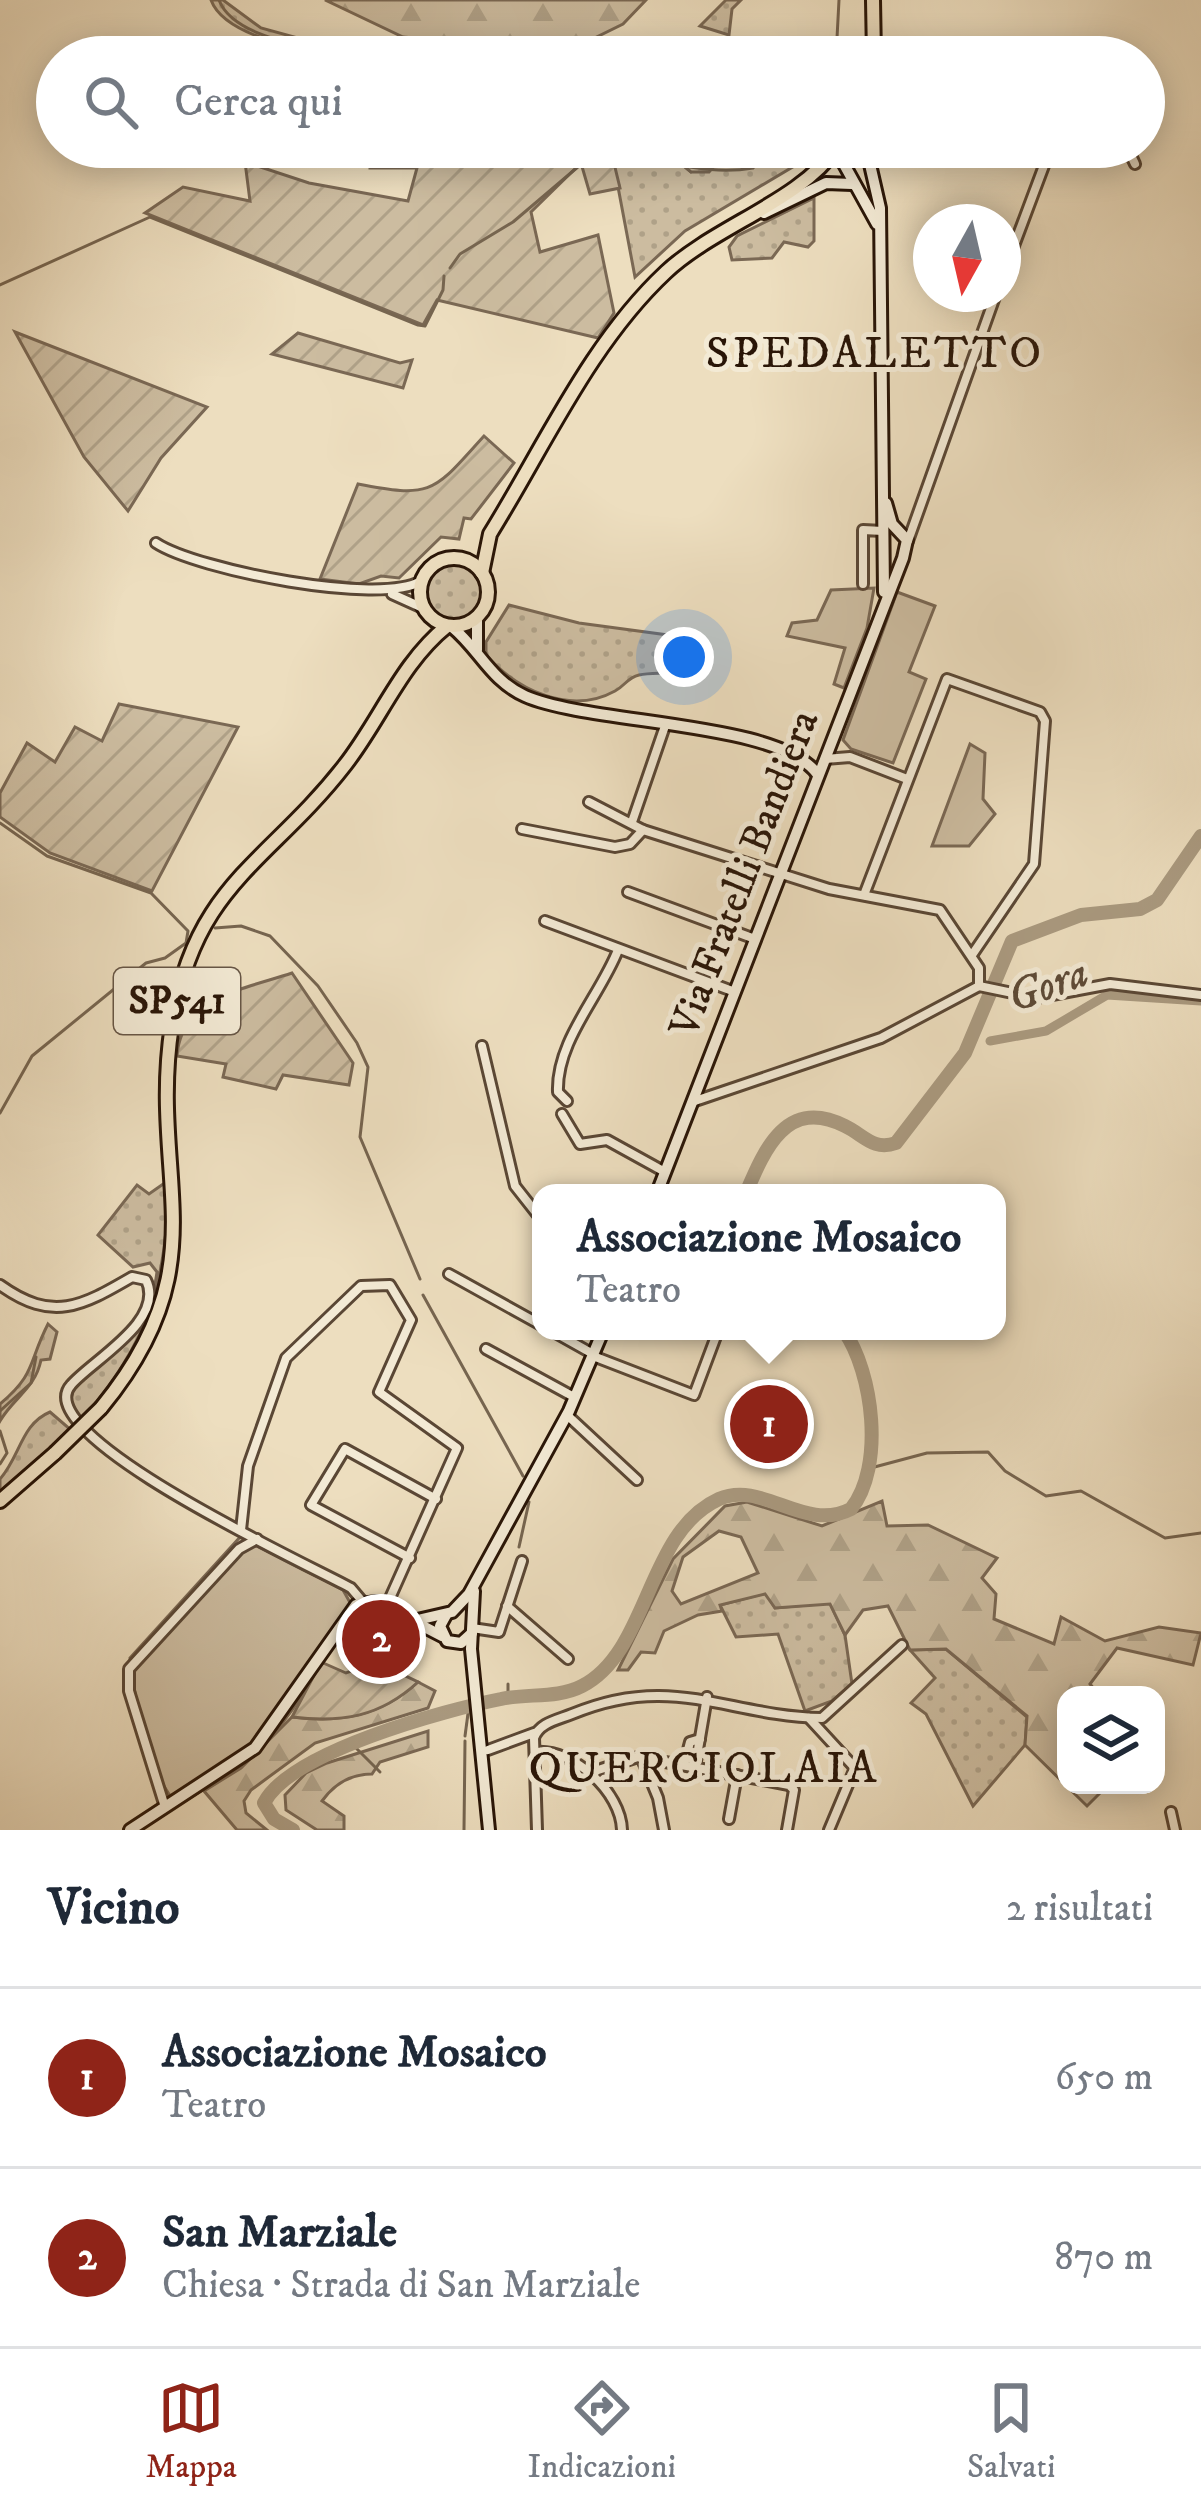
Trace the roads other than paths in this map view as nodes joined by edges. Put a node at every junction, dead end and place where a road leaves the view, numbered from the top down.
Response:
1 (873, 0) edge
2 (873, 36) edge
3 (818, 168) edge
4 (825, 168) edge
5 (847, 168) edge
6 (871, 168) edge
7 (1043, 168) edge
8 (852, 184) junction
9 (750, 219) junction
10 (1021, 227) edge
11 (879, 232) junction
12 (704, 241) junction
13 (989, 312) edge
14 (886, 503) junction
15 (490, 534) junction
16 (885, 534) junction
17 (904, 538) junction
18 (156, 543) dead end
19 (459, 558) junction
20 (885, 561) junction
21 (901, 563) junction
22 (482, 573) junction
23 (421, 580) junction
24 (863, 584) dead end
25 (380, 591) junction
26 (884, 599) junction
27 (424, 610) junction
28 (477, 618) junction
29 (449, 626) junction
30 (477, 653) junction
31 (416, 654) junction
32 (665, 726) junction
33 (833, 737) junction
34 (788, 753) junction
35 (850, 757) junction
36 (825, 758) junction
37 (818, 775) junction
38 (907, 779) junction
39 (589, 802) dead end
40 (632, 822) junction
41 (522, 829) dead end
42 (643, 830) junction
43 (780, 874) junction
44 (628, 892) dead end
45 (863, 895) junction
46 (545, 921) dead end
47 (755, 939) junction
48 (618, 950) junction
49 (971, 955) junction
50 (983, 987) junction
51 (734, 992) junction
52 (1201, 995) edge
53 (482, 1046) dead end
54 (567, 1101) dead end
55 (691, 1102) junction
56 (562, 1114) dead end
57 (665, 1172) junction
58 (660, 1184) edge
59 (532, 1208) edge
60 (448, 1274) dead end
61 (0, 1285) edge
62 (532, 1320) edge
63 (567, 1340) edge
64 (599, 1340) edge
65 (715, 1340) edge
66 (486, 1349) dead end
67 (593, 1355) junction
68 (576, 1398) junction
69 (567, 1414) junction
70 (637, 1480) dead end
71 (436, 1499) junction
72 (0, 1502) edge
73 (241, 1530) junction
74 (257, 1538) junction
75 (410, 1558) junction
76 (522, 1561) dead end
77 (476, 1582) junction
78 (362, 1601) junction
79 (507, 1606) junction
80 (386, 1607) junction
81 (449, 1613) junction
82 (413, 1622) junction
83 (472, 1628) junction
84 (445, 1638) junction
85 (902, 1645) dead end
86 (568, 1659) dead end
87 (473, 1668) junction
88 (706, 1697) junction
89 (808, 1717) junction
90 (535, 1732) junction
91 (488, 1750) dead end
92 (536, 1752) junction
93 (641, 1758) junction
94 (690, 1766) junction
95 (589, 1773) junction
96 (737, 1775) junction
97 (166, 1808) junction
98 (1172, 1812) dead end
99 (729, 1820) dead end
100 (130, 1830) edge
101 (486, 1830) edge
102 (537, 1830) edge
103 (622, 1830) edge
104 (664, 1830) edge
105 (787, 1830) edge
106 (829, 1830) edge
107 (1175, 1830) edge

1 - 2 main road
3 - 12 main road
4 - 9 main road
5 - 8 main road, Via Fratelli Bandiera
6 - 11 main road, Via Fratelli Bandiera
7 - 10 street
8 - 9 main road
8 - 11 main road, Via Fratelli Bandiera
9 - 12 main road
11 - 14 main road, Via Fratelli Bandiera
12 - 15 main road
13 - 17 street
14 - 16 main road, Via Fratelli Bandiera
14 - 17 main road, Via Fratelli Bandiera
15 - 19 main road
15 - 22 main road
16 - 17 main road
16 - 20 main road, Via Fratelli Bandiera
16 - 24 street
17 - 21 main road, Via Fratelli Bandiera
18 - 25 street
19 - 22 main road
19 - 23 main road
20 - 21 main road
20 - 26 main road, Via Fratelli Bandiera
21 - 26 main road, Via Fratelli Bandiera
22 - 28 main road
23 - 25 street
23 - 27 main road, SP541
25 - 27 street
26 - 33 main road, Via Fratelli Bandiera
27 - 29 main road
27 - 31 main road, SP541
28 - 29 main road, SP541
28 - 30 main road
29 - 30 main road
29 - 31 main road, SP541
30 - 32 main road
31 - 72 main road, SP541, bridge
32 - 34 main road
32 - 40 street
33 - 35 street
33 - 36 main road, Via Fratelli Bandiera
34 - 36 main road
34 - 37 main road
35 - 36 street
35 - 38 street
36 - 37 main road, Via Fratelli Bandiera
37 - 43 main road, Via Fratelli Bandiera
38 - 45 street
38 - 49 street
39 - 40 street
40 - 42 street
41 - 42 street
42 - 43 street
43 - 45 street
43 - 47 main road, Via Fratelli Bandiera
44 - 47 street
45 - 49 street
46 - 48 street
47 - 51 main road, Via Fratelli Bandiera
48 - 51 street
48 - 54 street
49 - 50 street
50 - 52 street
50 - 55 street
51 - 55 main road, Via Fratelli Bandiera
53 - 59 street
55 - 57 main road, Via Fratelli Bandiera
56 - 57 street
57 - 58 main road, Via Fratelli Bandiera
60 - 62 street
61 - 73 street
63 - 67 street
64 - 67 main road
65 - 67 street
66 - 68 street
67 - 68 main road
68 - 69 main road
69 - 70 street
69 - 77 main road
71 - 73 street
71 - 75 street
71 - 75 street
73 - 74 street
74 - 78 street
74 - 97 street
75 - 80 street
76 - 79 street
77 - 81 main road
77 - 83 main road
78 - 80 main road
78 - 97 main road
79 - 83 street
79 - 86 street
80 - 82 main road
81 - 82 main road
81 - 83 main road
81 - 84 main road
82 - 84 main road
83 - 84 main road
83 - 87 main road
84 - 87 main road
85 - 89 street
87 - 101 main road
88 - 89 street
88 - 90 street
88 - 94 street
89 - 106 street
90 - 91 street
90 - 92 street
92 - 95 street
92 - 102 street
93 - 94 street
93 - 95 street
93 - 104 street
94 - 96 street
95 - 103 street
96 - 99 street
96 - 105 street
97 - 100 main road
98 - 107 street

